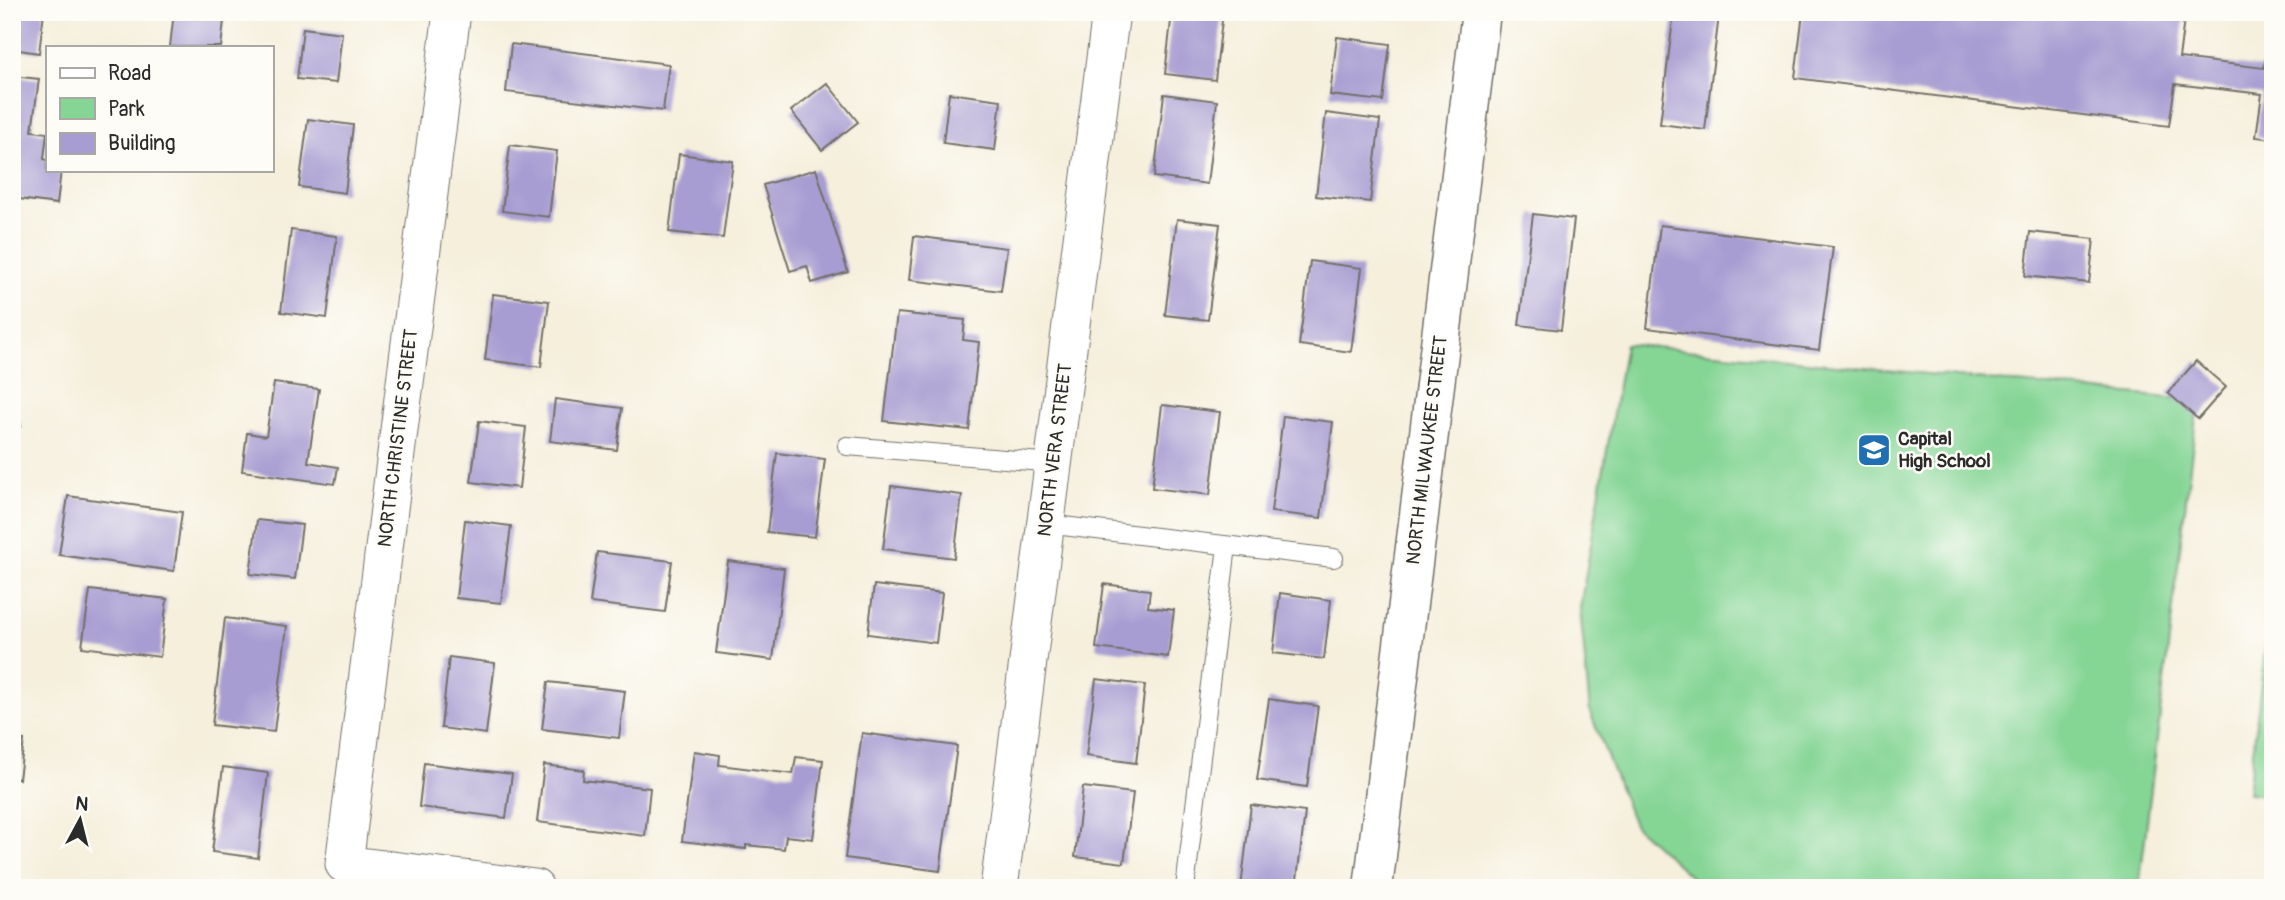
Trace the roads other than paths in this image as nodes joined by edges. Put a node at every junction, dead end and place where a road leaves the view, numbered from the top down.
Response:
1 (452, 12) edge
2 (1111, 12) edge
3 (1481, 12) edge
4 (847, 446) dead end
5 (1054, 463) junction
6 (1046, 524) junction
7 (1227, 546) junction
8 (1334, 558) dead end
9 (535, 888) edge
10 (999, 888) edge
11 (1185, 888) edge
12 (1373, 888) edge

1 - 9 street, NORTH CHRISTINE STREET
2 - 5 street, NORTH VERA STREET
3 - 12 street, NORTH MILWAUKEE STREET
4 - 5 lane
5 - 6 street, NORTH VERA STREET
6 - 7 lane
6 - 10 street, NORTH VERA STREET
7 - 8 lane
7 - 11 lane

